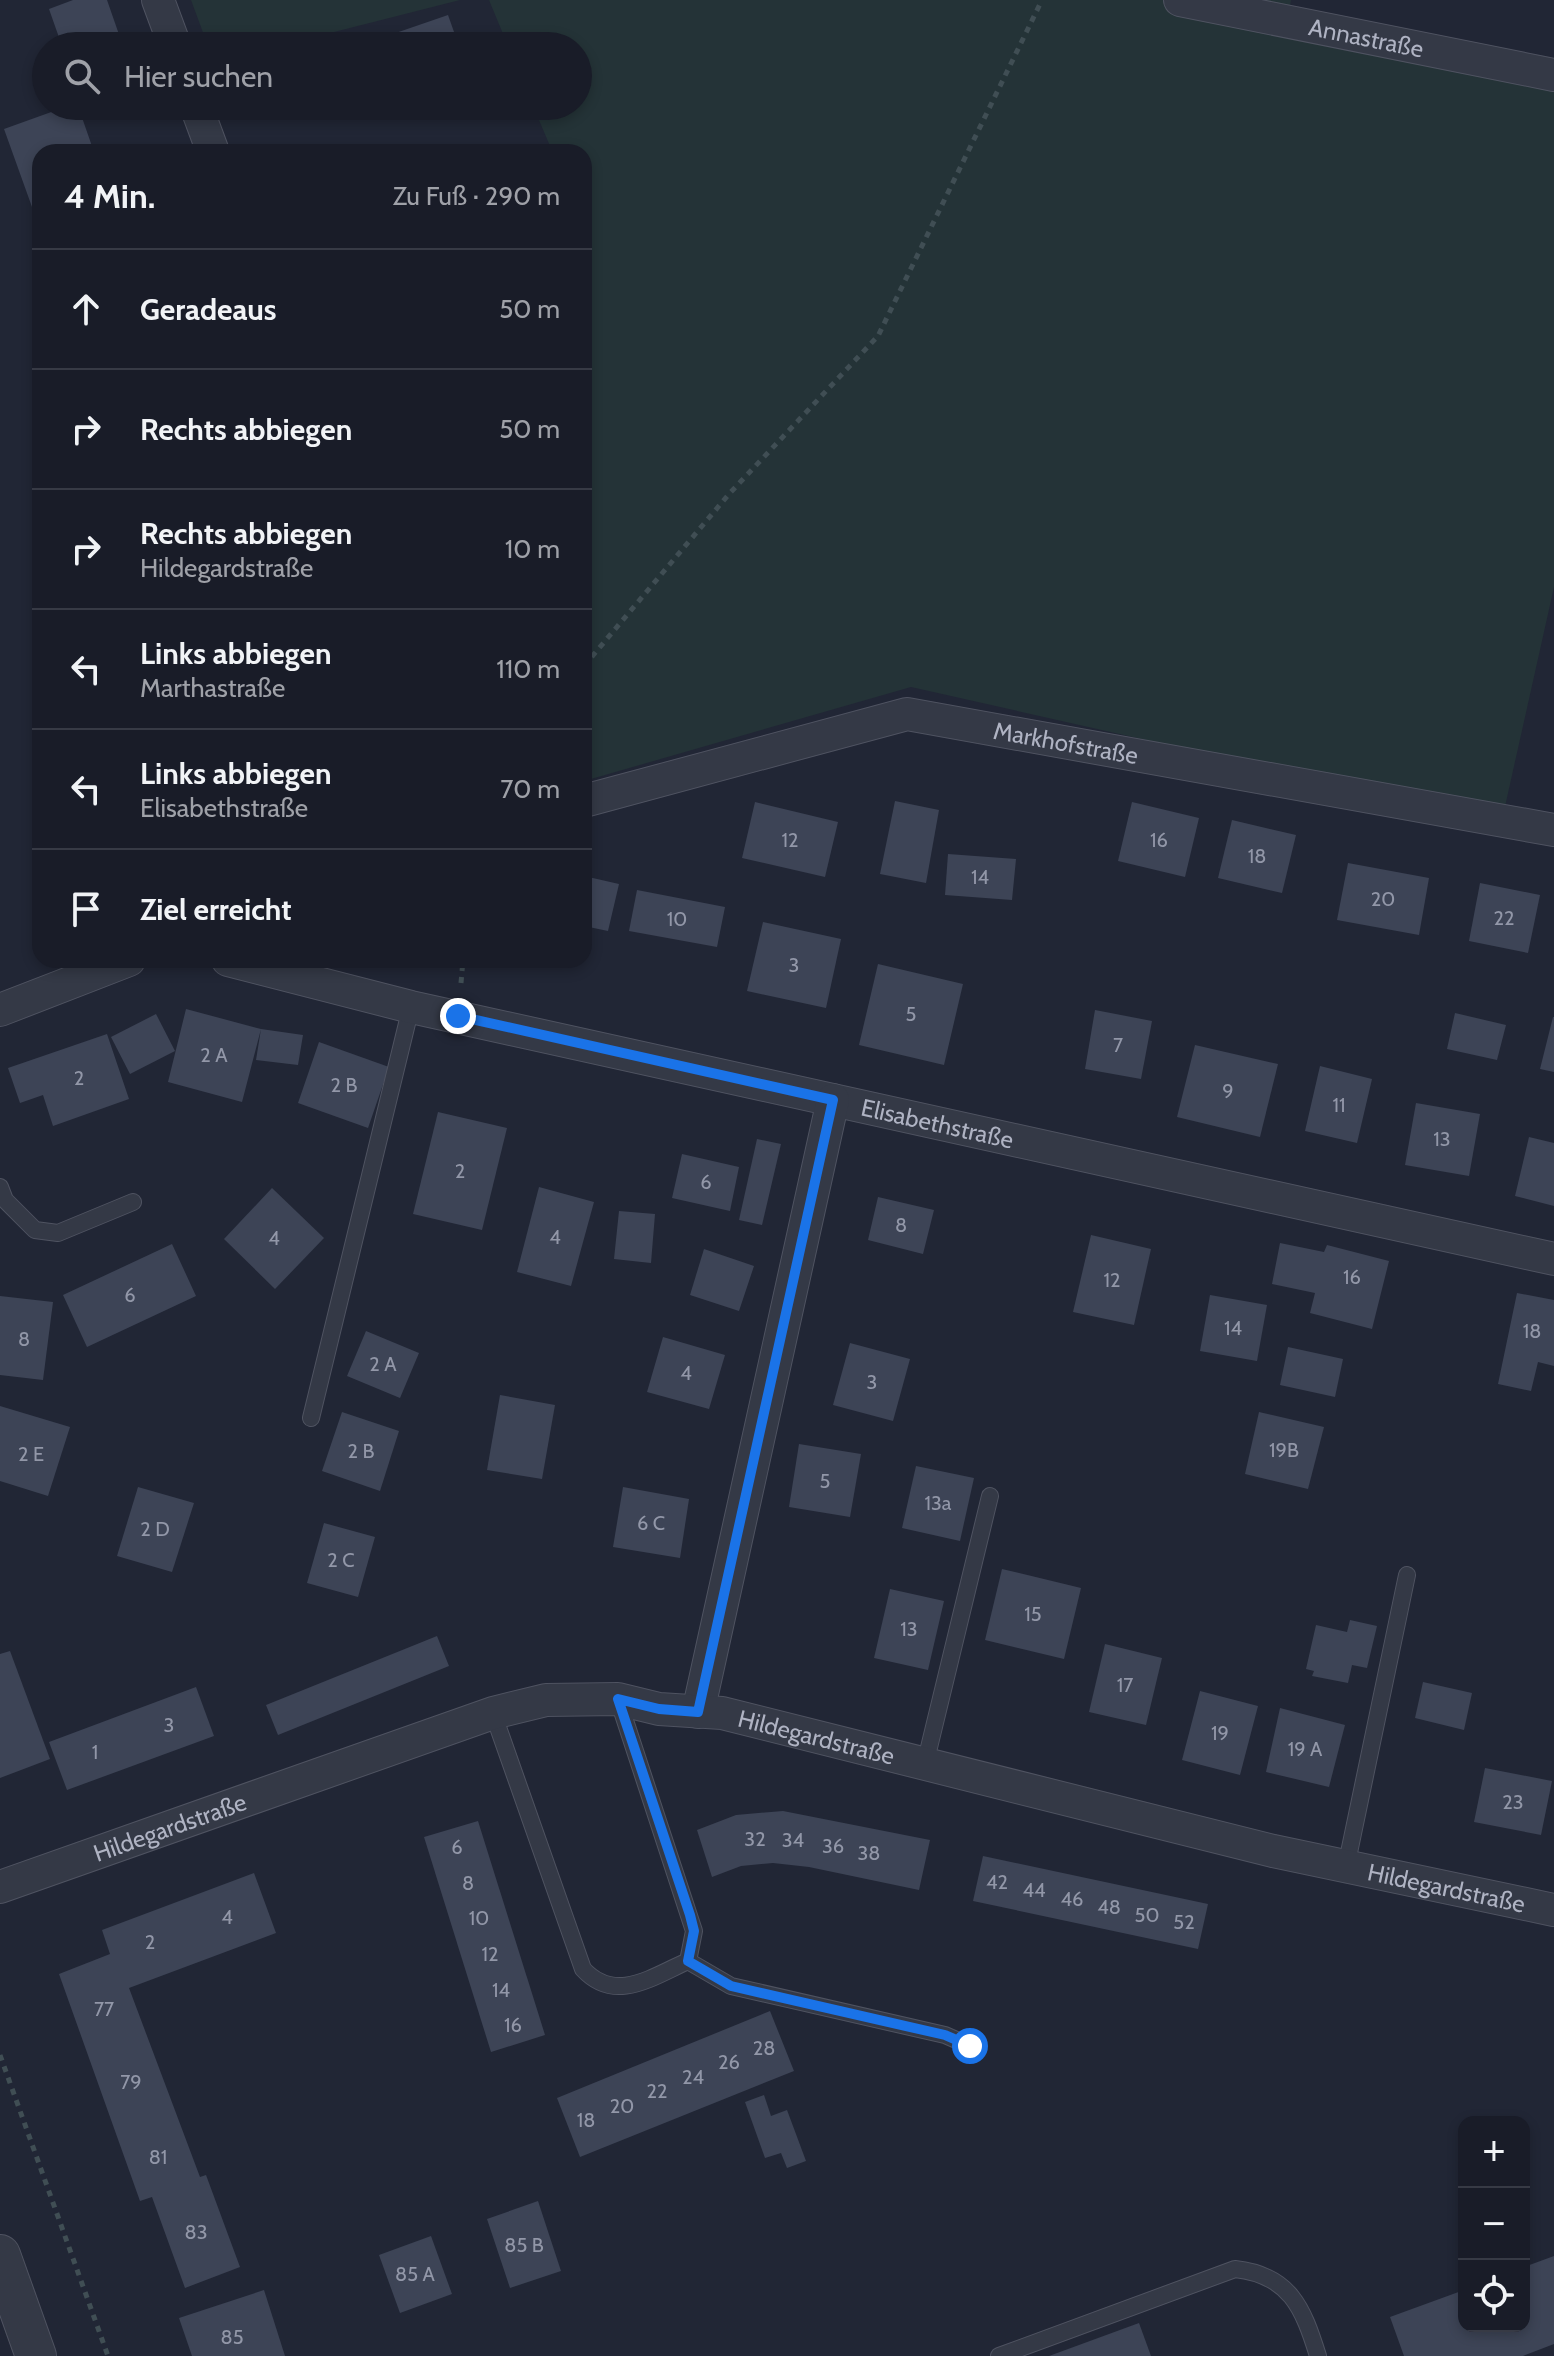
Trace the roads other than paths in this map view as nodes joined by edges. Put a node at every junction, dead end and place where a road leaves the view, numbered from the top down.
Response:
1 (158, 0) edge
2 (1180, 0) edge
3 (1289, 11) edge
4 (170, 32) edge
5 (1554, 75) edge
6 (201, 120) edge
7 (210, 144) edge
8 (592, 799) edge
9 (1554, 830) edge
10 (108, 968) edge
11 (259, 968) edge
12 (411, 1007) junction
13 (0, 1010) edge
14 (833, 1100) junction
15 (0, 1187) edge
16 (133, 1202) dead end
17 (1554, 1259) edge
18 (311, 1418) dead end
19 (990, 1496) dead end
20 (1407, 1575) dead end
21 (618, 1699) junction
22 (698, 1712) junction
23 (493, 1713) junction
24 (925, 1764) junction
25 (1346, 1867) junction
26 (0, 1887) edge
27 (1554, 1910) edge
28 (688, 1961) junction
29 (970, 2046) dead end
30 (0, 2255) edge
31 (36, 2356) edge
32 (999, 2356) edge
33 (1318, 2356) edge

1 - 4 street
2 - 3 street, Annastraße
3 - 5 street, Annastraße
6 - 7 street
8 - 9 street, Markhofstraße
10 - 13 street
11 - 12 street, Elisabethstraße
12 - 14 street, Elisabethstraße
12 - 18 lane
14 - 17 street, Elisabethstraße
14 - 22 street
15 - 16 lane
19 - 24 lane
20 - 25 lane
21 - 22 street, Hildegardstraße
21 - 23 street, Hildegardstraße
21 - 28 lane
22 - 24 street, Hildegardstraße
23 - 26 street, Hildegardstraße
23 - 28 lane
24 - 25 street, Hildegardstraße
25 - 27 street, Hildegardstraße
28 - 29 lane
30 - 31 street
32 - 33 lane

